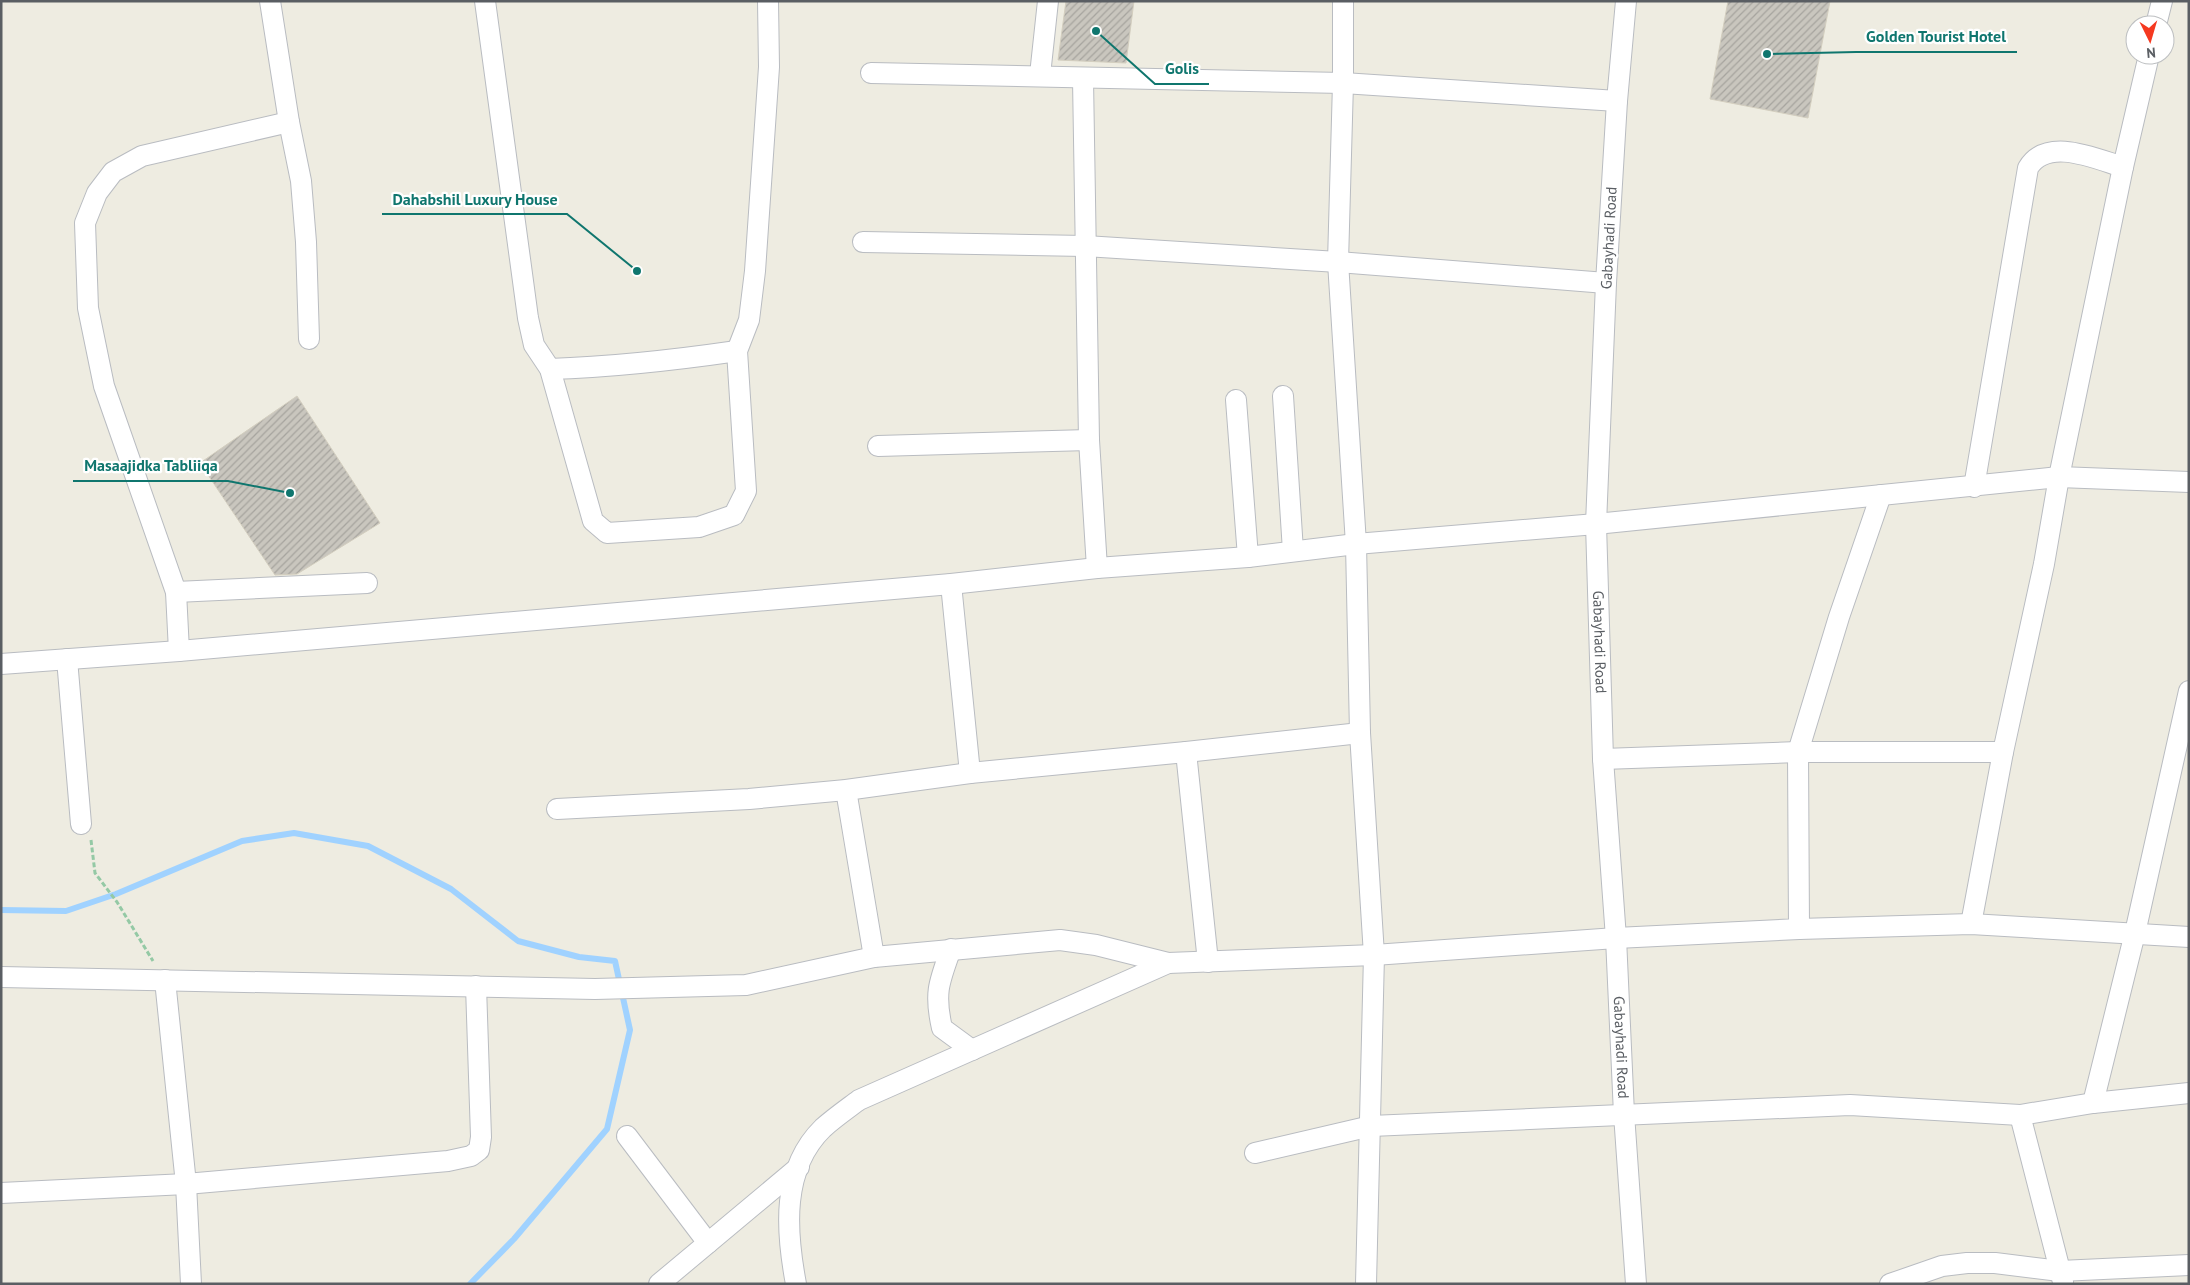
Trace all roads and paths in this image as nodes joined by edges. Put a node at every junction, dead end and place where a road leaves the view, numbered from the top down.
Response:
1 (270, 1) edge
2 (485, 1) edge
3 (768, 1) edge
4 (1048, 1) edge
5 (1343, 1) edge
6 (1626, 1) edge
7 (2162, 1) edge
8 (2158, 15) edge
9 (2147, 65) edge
10 (872, 74) dead end
11 (1040, 75) junction
12 (1083, 79) junction
13 (1343, 83) junction
14 (1617, 101) junction
15 (289, 122) junction
16 (2124, 167) junction
17 (863, 242) dead end
18 (1085, 246) junction
19 (1338, 262) junction
20 (1606, 283) junction
21 (308, 339) dead end
22 (737, 351) junction
23 (550, 369) junction
24 (1283, 396) dead end
25 (1236, 400) dead end
26 (1088, 440) junction
27 (878, 446) dead end
28 (2059, 477) junction
29 (2189, 482) edge
30 (1974, 487) junction
31 (1881, 495) junction
32 (1596, 524) junction
33 (1356, 544) junction
34 (1293, 551) junction
35 (1248, 557) junction
36 (1097, 568) junction
37 (367, 583) dead end
38 (951, 584) junction
39 (176, 592) junction
40 (179, 651) junction
41 (67, 659) junction
42 (1, 664) edge
43 (2189, 691) edge
44 (1360, 732) junction
45 (1186, 752) junction
46 (1798, 752) junction
47 (2003, 752) junction
48 (1603, 760) junction
49 (970, 773) junction
50 (846, 790) junction
51 (557, 809) dead end
52 (81, 824) joint
53 (1971, 924) junction
54 (1799, 929) junction
55 (2135, 933) junction
56 (2189, 937) edge
57 (1616, 938) junction
58 (951, 949) junction
59 (1374, 955) junction
60 (874, 957) junction
61 (1208, 962) junction
62 (1168, 963) junction
63 (1, 977) edge
64 (165, 980) junction
65 (476, 986) junction
66 (972, 1050) junction
67 (2189, 1093) edge
68 (2093, 1103) junction
69 (1624, 1114) junction
70 (2020, 1114) junction
71 (1371, 1126) junction
72 (627, 1136) dead end
73 (1255, 1153) dead end
74 (799, 1167) junction
75 (186, 1184) junction
76 (1, 1193) edge
77 (708, 1243) junction
78 (2189, 1265) edge
79 (2062, 1278) edge
80 (191, 1284) edge
81 (659, 1284) edge
82 (796, 1284) edge
83 (1366, 1284) edge
84 (1636, 1284) edge
85 (1890, 1284) edge

1 - 15 street
2 - 23 street
3 - 22 street
4 - 11 street
5 - 13 street
6 - 14 street, Gabayhadi Road
7 - 8 street
9 - 16 street
10 - 11 street
11 - 12 street
12 - 13 street
12 - 18 street
13 - 14 street
13 - 19 street
14 - 20 street, Gabayhadi Road
15 - 21 street
15 - 39 street
16 - 28 street
16 - 30 street
17 - 18 street
18 - 19 street
18 - 26 street
19 - 20 street
19 - 33 street
20 - 32 street, Gabayhadi Road
22 - 23 street
22 - 23 street
24 - 34 street
25 - 35 street
26 - 27 street
26 - 36 street
28 - 29 street
28 - 30 street
28 - 47 street
30 - 31 street
31 - 32 street
31 - 46 street
32 - 33 street
32 - 48 street, Gabayhadi Road
33 - 34 street
33 - 44 street
34 - 35 street
35 - 36 street
36 - 38 street
37 - 39 street
38 - 40 street
38 - 49 street
39 - 40 street
40 - 41 street
41 - 42 street
41 - 52 street
43 - 55 street
44 - 45 street
44 - 59 street
45 - 49 street
45 - 61 street
46 - 47 street
46 - 48 street
46 - 54 street
47 - 53 street
48 - 57 street, Gabayhadi Road
49 - 50 street
50 - 51 street
50 - 60 street
52 - 64 path
53 - 54 street
53 - 55 street
54 - 57 street
55 - 56 street
55 - 68 street
57 - 59 street
57 - 69 street, Gabayhadi Road
58 - 60 street
58 - 62 street
58 - 66 street
59 - 61 street
59 - 71 street
60 - 65 street
61 - 62 street
62 - 66 street
63 - 64 street
64 - 65 street
64 - 75 street
65 - 75 street
66 - 74 street
67 - 68 street
68 - 70 street
69 - 70 street
69 - 71 street
69 - 84 street, Gabayhadi Road
70 - 79 street
71 - 73 street
71 - 83 street
72 - 77 street
74 - 77 street
74 - 82 street
75 - 76 street
75 - 80 street
77 - 81 street
78 - 79 street
79 - 85 street

